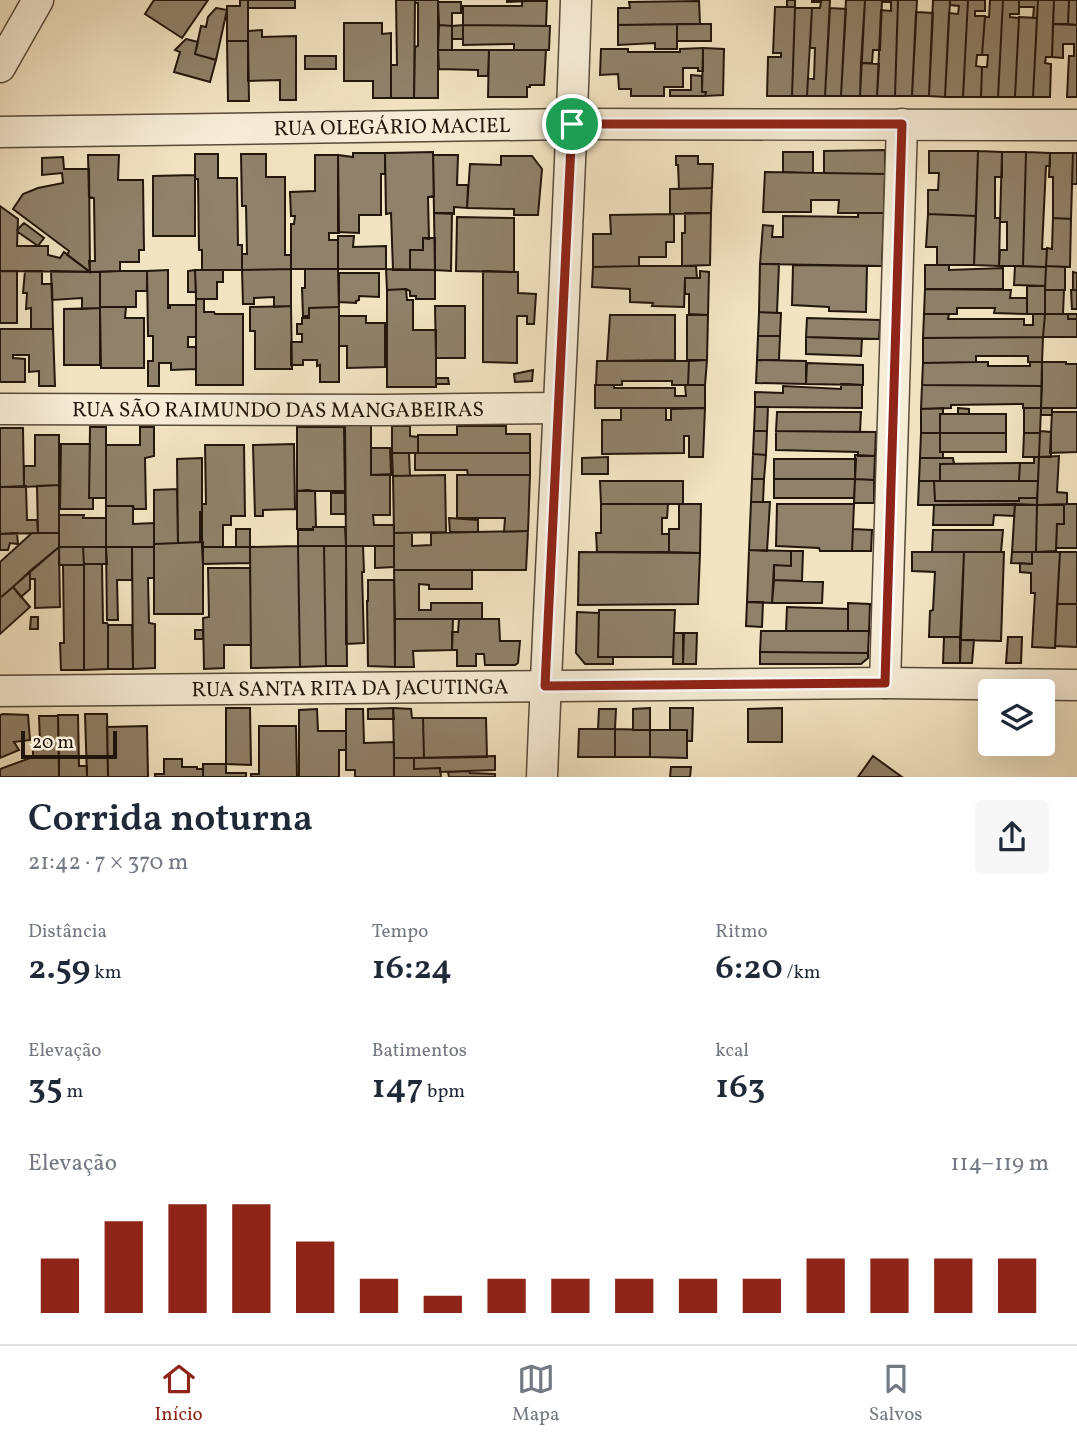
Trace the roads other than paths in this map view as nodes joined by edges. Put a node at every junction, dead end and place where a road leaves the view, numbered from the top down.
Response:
1 (38, 0) edge
2 (576, 0) edge
3 (0, 67) edge
4 (572, 124) junction
5 (902, 124) junction
6 (1077, 125) edge
7 (0, 132) edge
8 (0, 408) edge
9 (558, 408) junction
10 (885, 683) junction
11 (1077, 685) edge
12 (545, 686) junction
13 (0, 691) edge
14 (542, 777) edge

1 - 3 street
2 - 4 street
4 - 5 street, RUA OLEGÁRIO MACIEL
4 - 7 street, RUA OLEGÁRIO MACIEL
4 - 9 street
5 - 6 street, RUA OLEGÁRIO MACIEL
5 - 10 street
8 - 9 street, RUA SÃO RAIMUNDO DAS MANGABEIRAS
9 - 12 street
10 - 11 street, RUA SANTA RITA DA JACUTINGA
10 - 12 street, RUA SANTA RITA DA JACUTINGA
12 - 13 street, RUA SANTA RITA DA JACUTINGA
12 - 14 street

